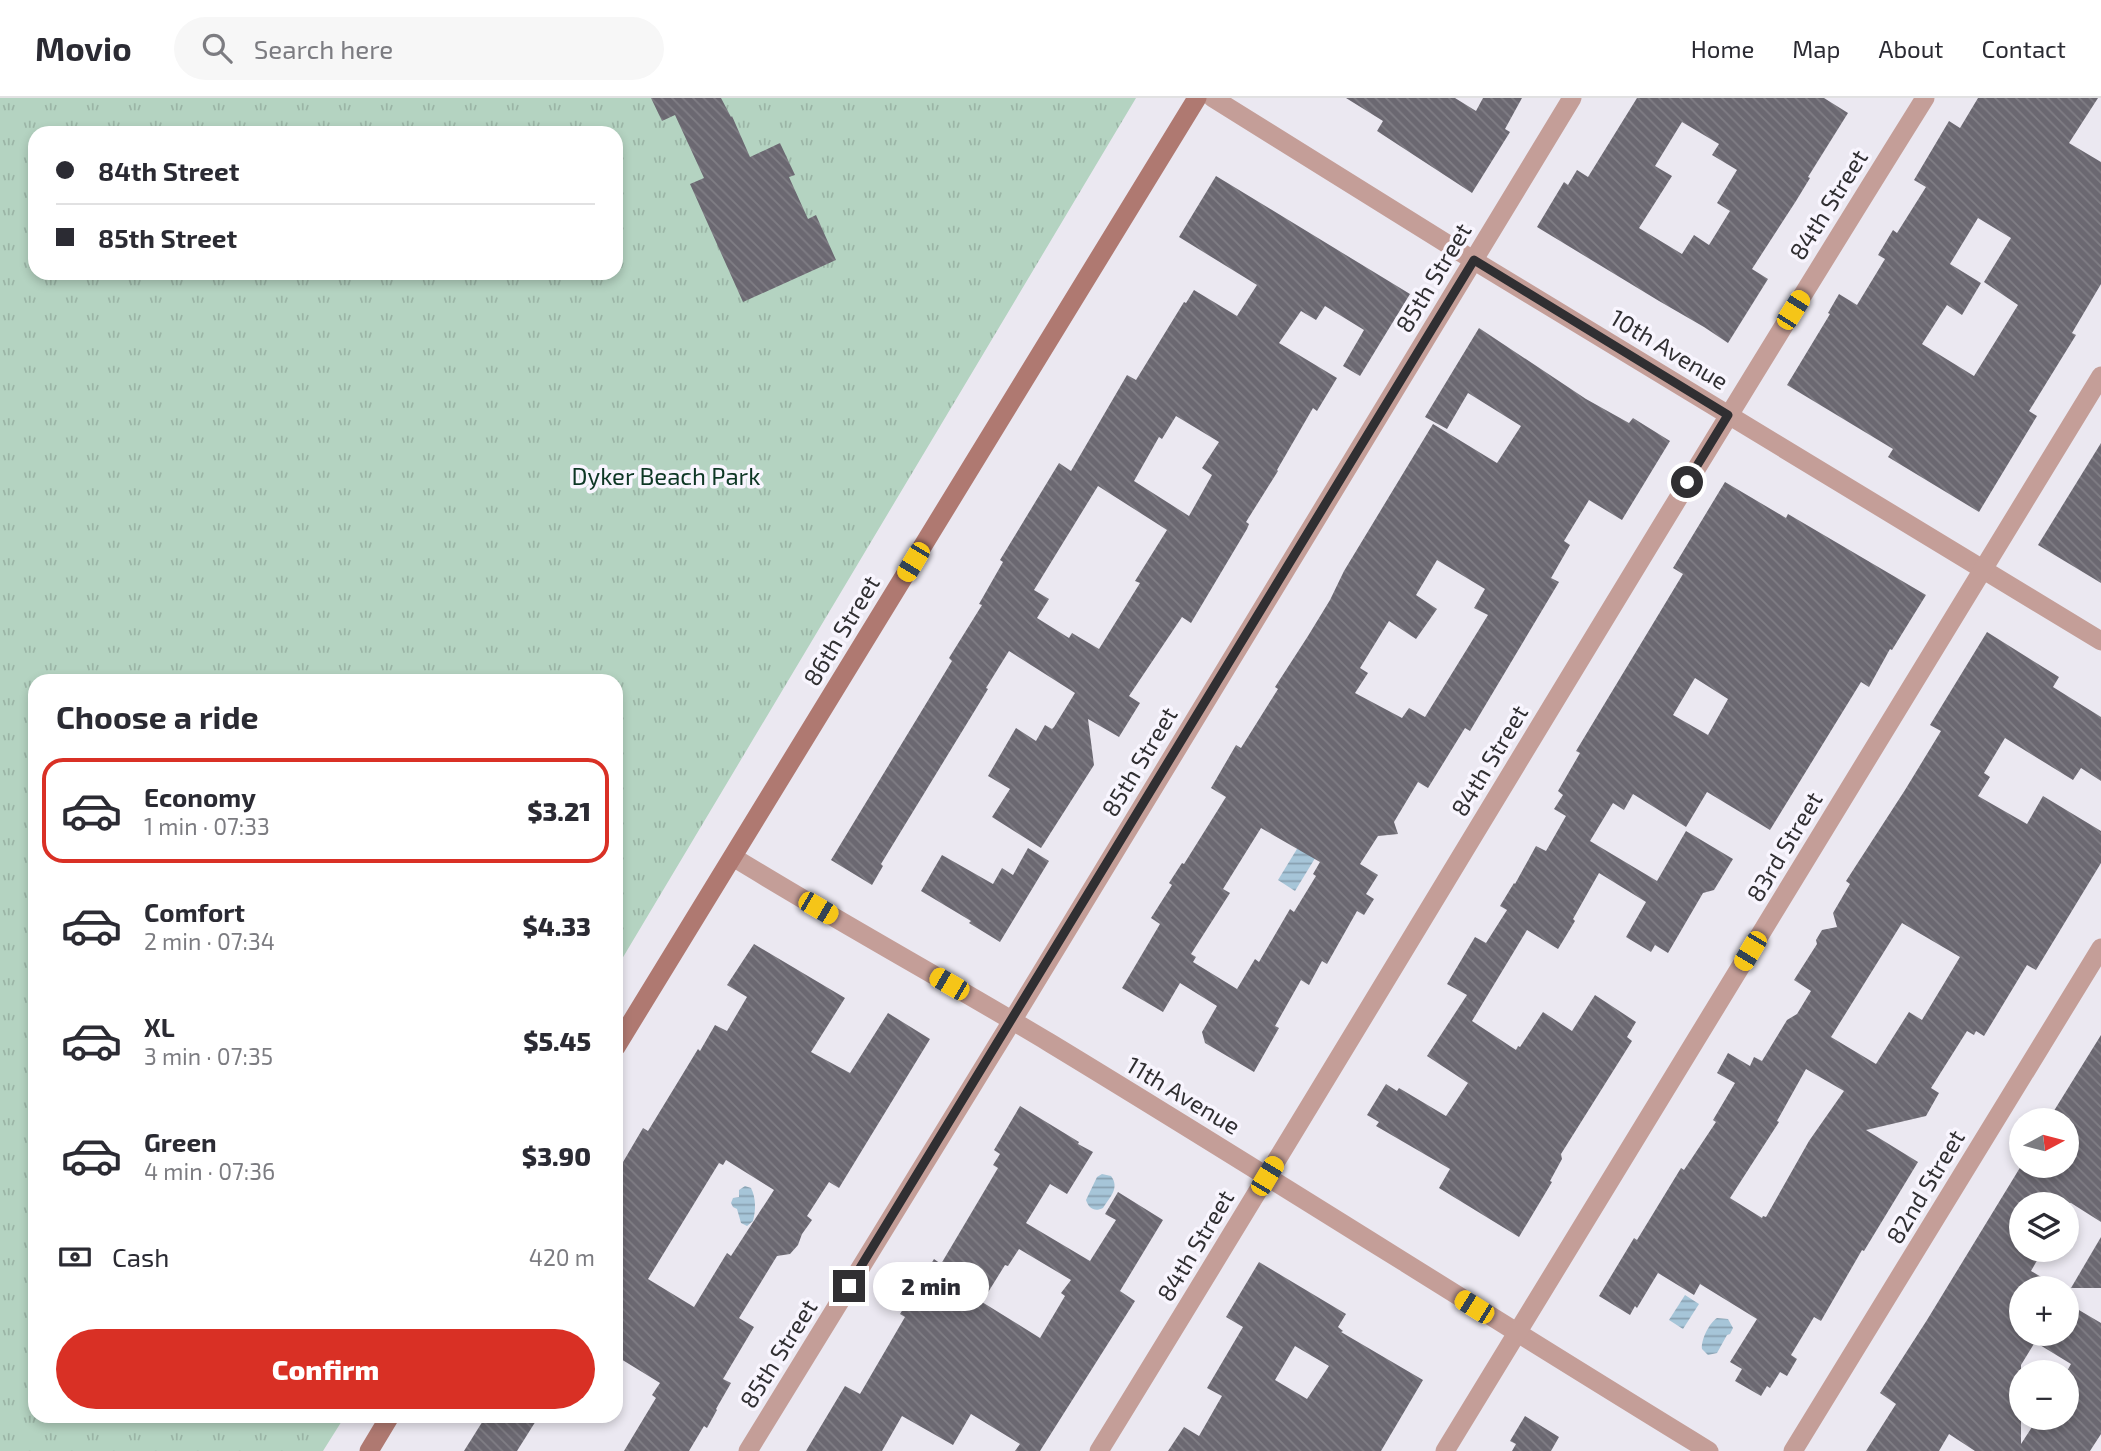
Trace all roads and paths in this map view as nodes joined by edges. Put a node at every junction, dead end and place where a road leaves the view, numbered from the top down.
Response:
1 (1197, 98) edge
2 (1213, 98) edge
3 (1572, 98) edge
4 (1925, 98) edge
5 (1474, 260) junction
6 (2101, 376) edge
7 (1728, 415) junction
8 (1983, 569) junction
9 (2101, 641) edge
10 (733, 857) junction
11 (2101, 948) edge
12 (1012, 1021) junction
13 (623, 1036) edge
14 (1267, 1176) junction
15 (1517, 1334) junction
16 (386, 1423) edge
17 (369, 1451) edge
18 (748, 1451) edge
19 (1099, 1451) edge
20 (1445, 1451) edge
21 (1709, 1451) edge
22 (1793, 1451) edge

1 - 10 main road, 86th Street
2 - 5 street, 10th Avenue
3 - 5 street, 85th Street
4 - 7 street, 84th Street
5 - 7 street, 10th Avenue
5 - 12 street, 85th Street
6 - 8 street, 83rd Street
7 - 8 street, 10th Avenue
7 - 14 street, 84th Street
8 - 9 street, 10th Avenue
8 - 15 street, 83rd Street
10 - 12 street, 11th Avenue
10 - 13 main road, 86th Street
11 - 22 street, 82nd Street
12 - 14 street, 11th Avenue
12 - 18 street, 85th Street
14 - 15 street, 11th Avenue
14 - 19 street, 84th Street
15 - 20 street, 83rd Street
15 - 21 street, 11th Avenue
16 - 17 main road

